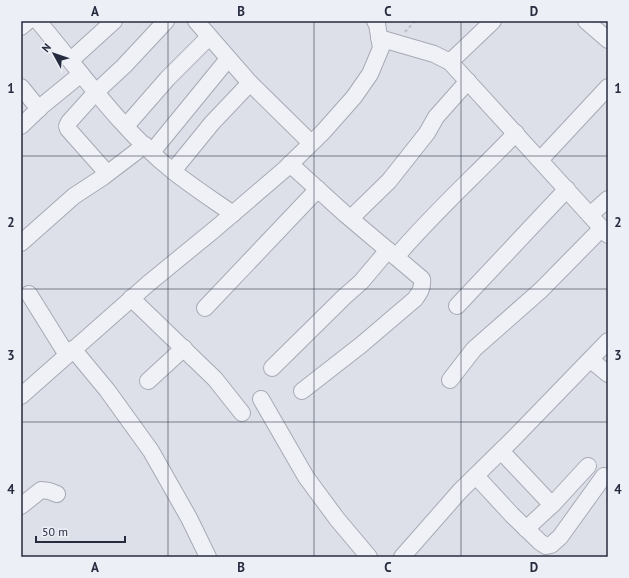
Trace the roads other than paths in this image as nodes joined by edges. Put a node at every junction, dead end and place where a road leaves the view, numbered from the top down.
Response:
1 (28, 21) edge
2 (38, 21) edge
3 (166, 21) edge
4 (196, 21) edge
5 (493, 21) edge
6 (586, 21) edge
7 (110, 22) edge
8 (378, 26) edge
9 (21, 27) edge
10 (209, 37) junction
11 (608, 40) edge
12 (228, 59) junction
13 (71, 60) junction
14 (450, 62) junction
15 (81, 74) junction
16 (468, 81) junction
17 (250, 83) junction
18 (21, 87) edge
19 (608, 87) edge
20 (96, 92) junction
21 (39, 109) junction
22 (21, 126) edge
23 (126, 126) junction
24 (516, 133) junction
25 (311, 143) junction
26 (148, 148) junction
27 (540, 160) junction
28 (290, 164) junction
29 (173, 171) junction
30 (107, 173) junction
31 (318, 189) junction
32 (567, 189) junction
33 (608, 199) edge
34 (233, 214) junction
35 (590, 215) junction
36 (351, 218) junction
37 (605, 231) edge
38 (21, 244) edge
39 (392, 253) junction
40 (29, 294) dead end
41 (131, 298) junction
42 (457, 306) dead end
43 (205, 308) dead end
44 (608, 341) edge
45 (184, 348) junction
46 (70, 352) junction
47 (591, 360) junction
48 (272, 368) dead end
49 (608, 374) edge
50 (450, 380) dead end
51 (148, 381) dead end
52 (302, 391) dead end
53 (21, 396) edge
54 (261, 399) dead end
55 (242, 412) dead end
56 (501, 451) junction
57 (588, 466) dead end
58 (476, 476) junction
59 (604, 476) dead end
60 (57, 494) dead end
61 (21, 506) edge
62 (552, 506) junction
63 (526, 529) junction
64 (208, 557) edge
65 (369, 557) edge
66 (402, 557) edge

1 - 9 street
2 - 13 street
3 - 20 street
4 - 10 street
5 - 14 street
6 - 11 street
7 - 13 street
8 - 14 street
8 - 25 street
10 - 12 street
10 - 23 street
12 - 17 street
12 - 26 street
13 - 15 street
14 - 16 street
15 - 20 street
15 - 21 street
16 - 24 street
16 - 36 street
17 - 25 street
17 - 29 street
18 - 21 street
19 - 27 street
20 - 23 street
20 - 30 street
21 - 22 street
23 - 26 street
24 - 27 street
24 - 39 street
25 - 28 street
26 - 29 street
26 - 30 street
27 - 32 street
28 - 31 street
28 - 34 street
29 - 34 street
30 - 38 street
31 - 36 street
31 - 43 street
32 - 35 street
32 - 42 street
33 - 35 street
34 - 41 street
35 - 37 street
36 - 39 street
37 - 50 street
39 - 48 street
39 - 52 street
40 - 46 street
41 - 45 street
41 - 46 street
44 - 47 street
45 - 51 street
45 - 55 street
46 - 53 street
46 - 64 street
47 - 49 street
47 - 56 street
54 - 65 street
56 - 58 street
56 - 62 street
57 - 62 street
58 - 63 street
58 - 66 street
59 - 63 street
60 - 61 street
62 - 63 street

